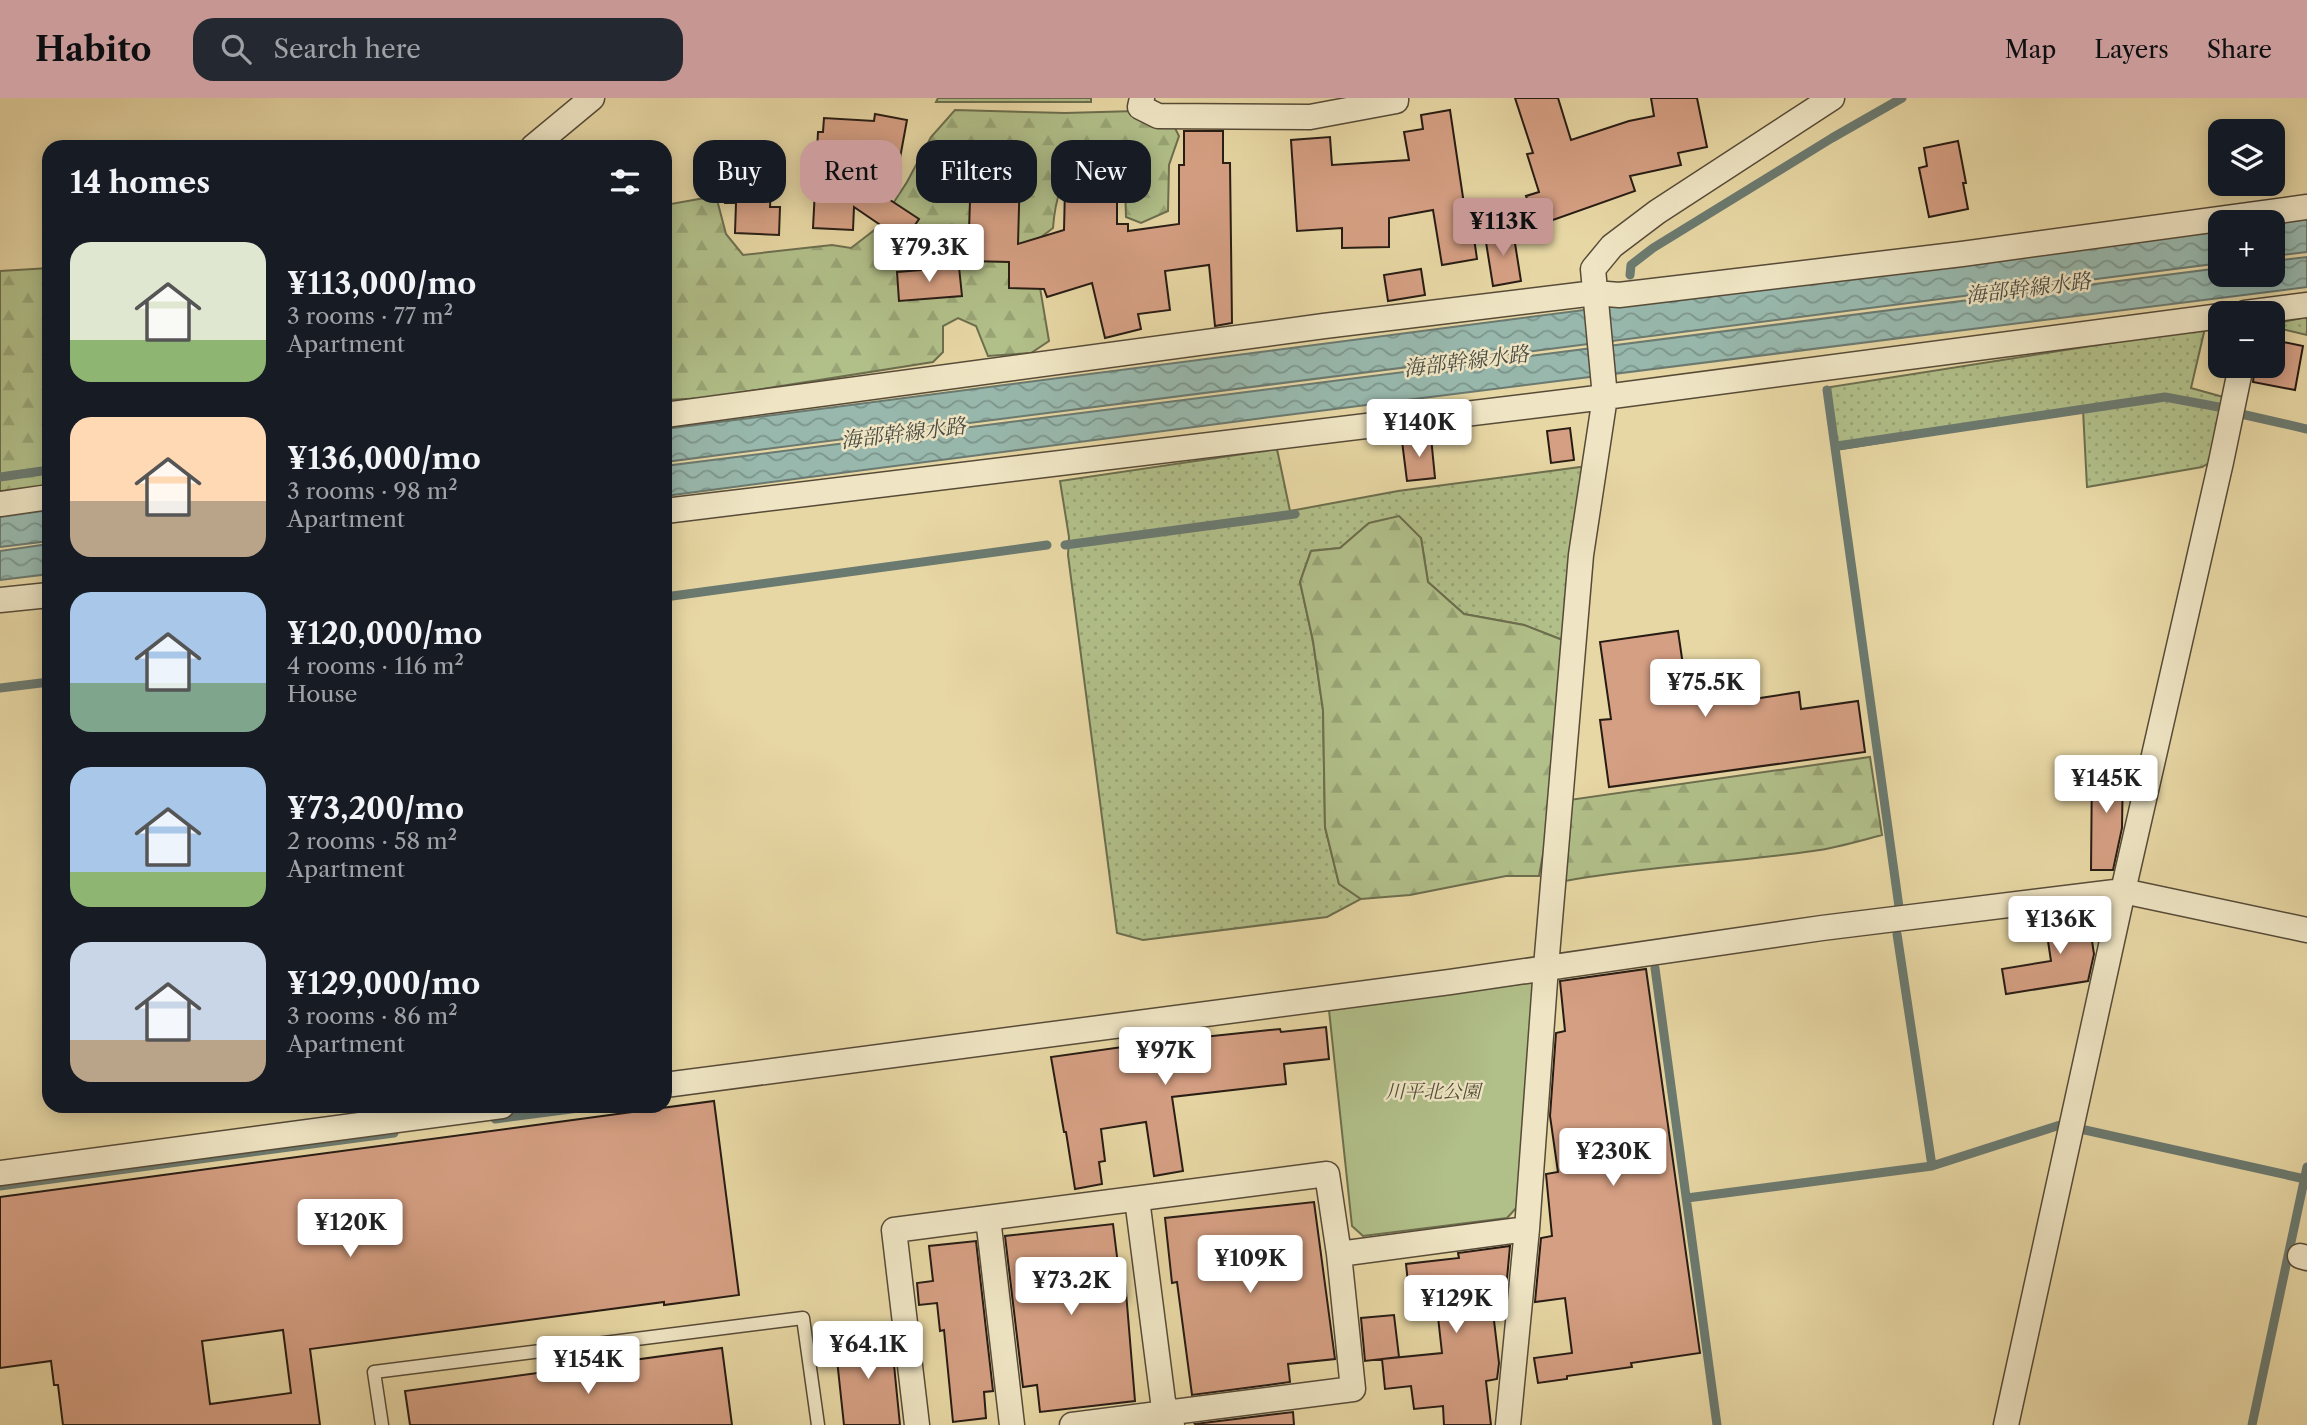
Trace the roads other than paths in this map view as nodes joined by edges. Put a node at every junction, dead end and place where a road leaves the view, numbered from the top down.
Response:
1 (592, 98) edge
2 (1142, 98) edge
3 (1396, 98) edge
4 (1832, 98) edge
5 (541, 140) edge
6 (2307, 207) edge
7 (1595, 293) junction
8 (2307, 305) edge
9 (2285, 308) edge
10 (2208, 318) edge
11 (2238, 378) edge
12 (1604, 390) junction
13 (672, 414) edge
14 (42, 498) edge
15 (0, 504) edge
16 (672, 510) edge
17 (42, 596) edge
18 (0, 600) edge
19 (2123, 891) junction
20 (2307, 930) edge
21 (1546, 967) junction
22 (672, 1084) edge
23 (450, 1113) edge
24 (0, 1173) edge
25 (1137, 1199) junction
26 (988, 1218) junction
27 (1527, 1229) junction
28 (1339, 1254) junction
29 (1169, 1419) edge
30 (382, 1425) edge
31 (818, 1425) edge
32 (918, 1425) edge
33 (1012, 1425) edge
34 (1072, 1425) edge
35 (1508, 1425) edge
36 (2006, 1425) edge

1 - 5 street
2 - 3 street
4 - 7 street
6 - 7 street
7 - 12 street
7 - 13 street
8 - 9 street
10 - 12 street
11 - 19 street
12 - 16 street
12 - 21 street
14 - 15 street
17 - 18 street
19 - 20 street
19 - 21 street
19 - 36 street
21 - 22 street
21 - 27 street
23 - 24 street
25 - 26 street
25 - 28 street
25 - 29 street
26 - 32 street
26 - 33 street
27 - 28 street
27 - 35 street
28 - 29 street
29 - 34 street
30 - 31 lane

